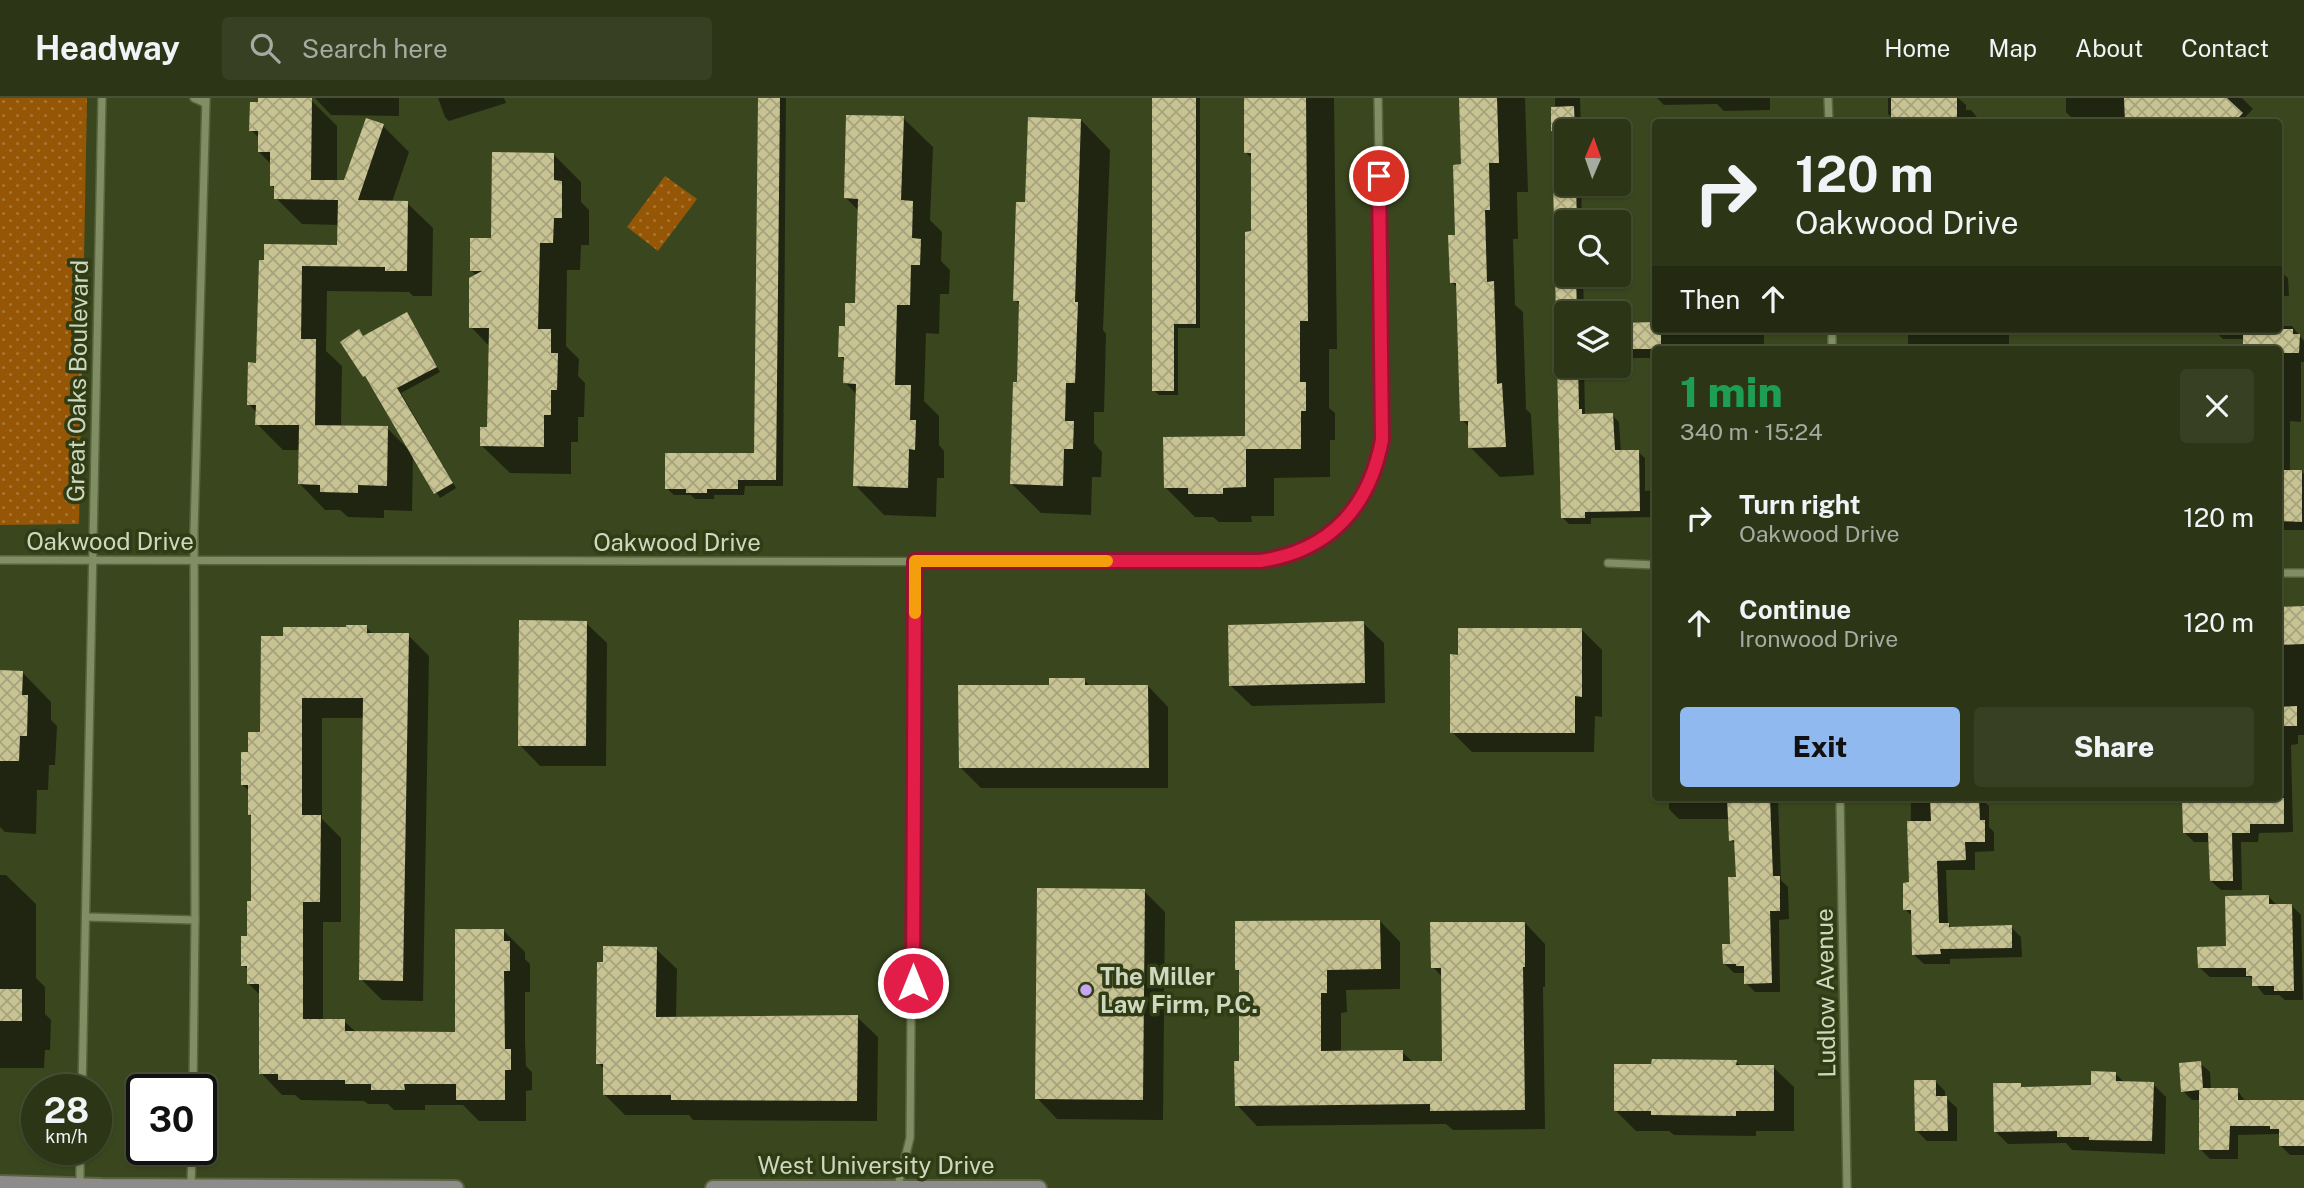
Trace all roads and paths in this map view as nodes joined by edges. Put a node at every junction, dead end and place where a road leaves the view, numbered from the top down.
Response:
1 (102, 98) edge
2 (194, 98) edge
3 (1378, 98) edge
4 (1828, 98) edge
5 (205, 101) edge
6 (1829, 119) edge
7 (0, 560) edge
8 (92, 560) junction
9 (194, 560) junction
10 (915, 561) junction
11 (1608, 563) dead end
12 (1652, 565) edge
13 (2282, 573) edge
14 (2304, 573) edge
15 (1840, 801) edge
16 (86, 917) junction
17 (195, 920) junction
18 (82, 1074) edge
19 (192, 1074) edge
20 (80, 1165) edge
21 (192, 1165) edge
22 (0, 1183) edge
23 (80, 1183) junction
24 (191, 1186) junction
25 (898, 1187) edge
26 (456, 1188) edge
27 (713, 1188) edge
28 (1039, 1188) edge
29 (1847, 1188) edge

1 - 8 street, Great Oaks Boulevard
2 - 5 street
3 - 10 street, Oakwood Drive
4 - 6 street
5 - 9 street
7 - 8 street, Oakwood Drive
8 - 9 street, Oakwood Drive
8 - 16 street, Great Oaks Boulevard
9 - 10 street, Oakwood Drive
9 - 17 street
10 - 25 street
11 - 12 street
13 - 14 street
15 - 29 street, Ludlow Avenue
16 - 17 street
16 - 18 street, Great Oaks Boulevard
17 - 19 street
20 - 23 street
21 - 24 street
22 - 23 main road
23 - 24 main road
24 - 26 main road
25 - 27 main road, West University Drive
25 - 28 main road, West University Drive

